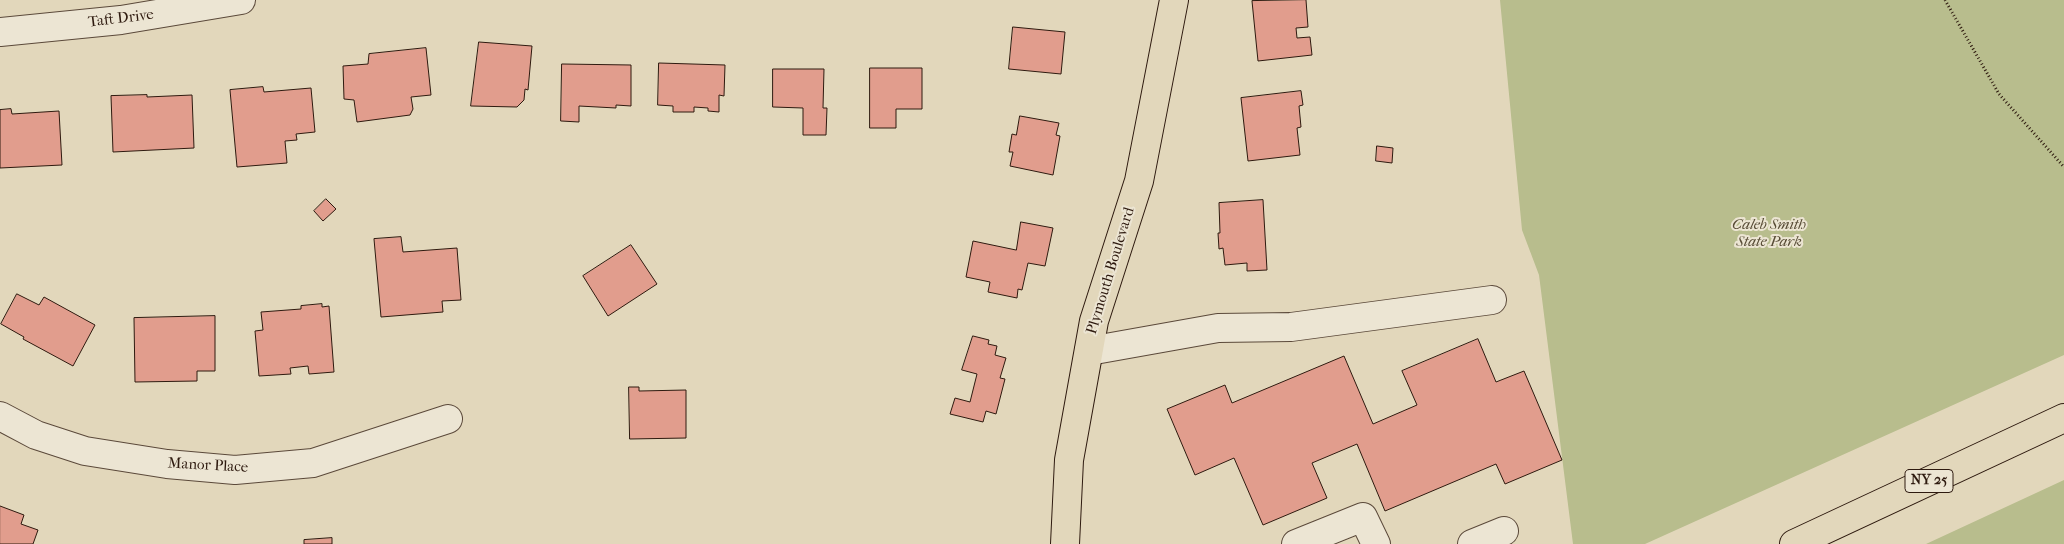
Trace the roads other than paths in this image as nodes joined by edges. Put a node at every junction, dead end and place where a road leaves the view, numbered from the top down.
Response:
1 (241, 0) edge
2 (1174, 0) edge
3 (0, 32) edge
4 (1492, 300) dead end
5 (1089, 351) junction
6 (0, 416) edge
7 (2064, 418) edge
8 (448, 420) dead end
9 (1504, 531) dead end
10 (1065, 544) edge
11 (1296, 544) edge
12 (1376, 544) edge
13 (1472, 544) edge
14 (1794, 544) edge

1 - 3 street, Taft Drive
2 - 5 main road, Plymouth Boulevard
4 - 5 street
5 - 10 main road, Plymouth Boulevard
6 - 8 street, Manor Place
7 - 14 main road, NY 25
9 - 13 street
11 - 12 street

